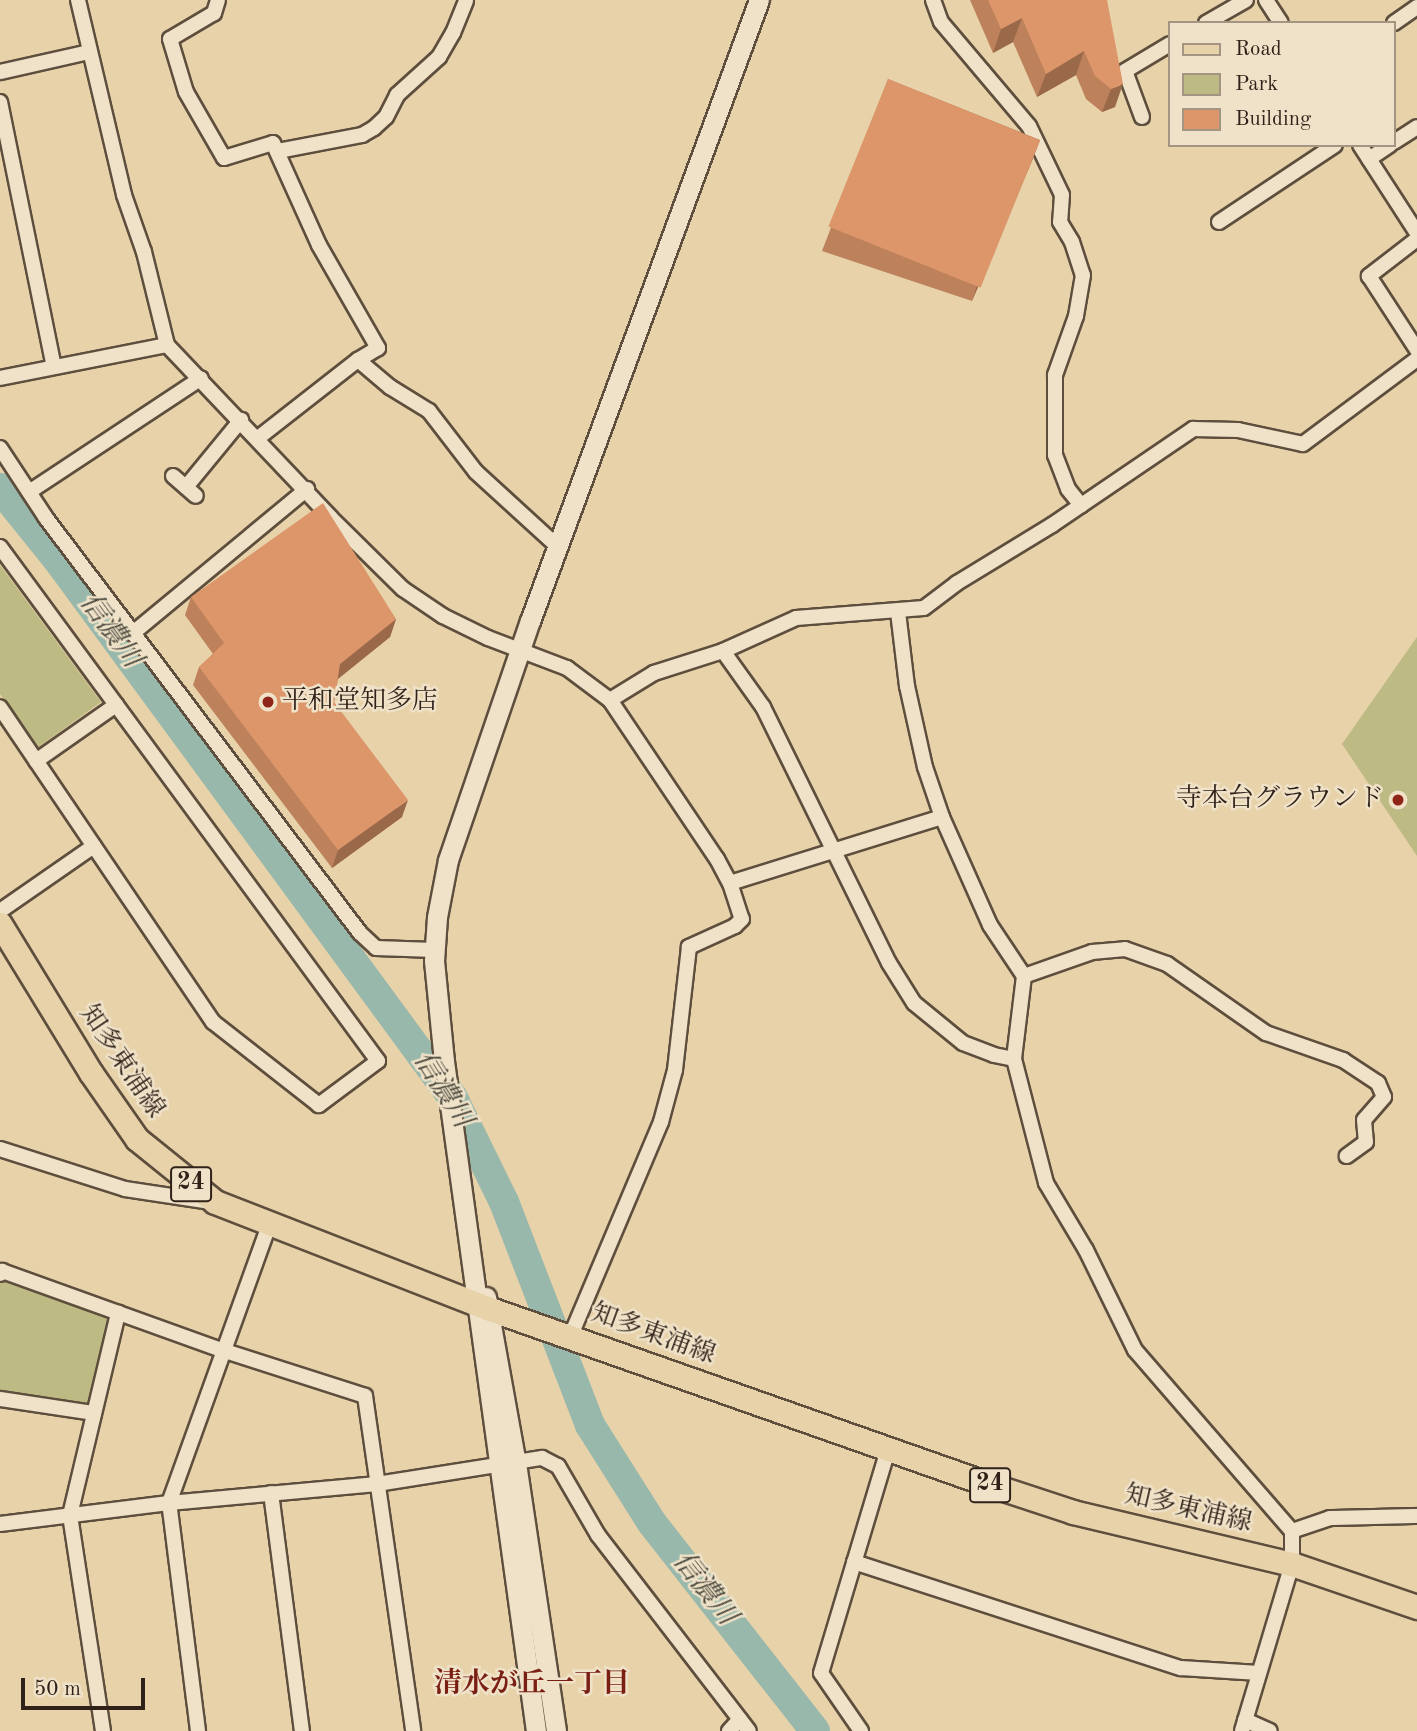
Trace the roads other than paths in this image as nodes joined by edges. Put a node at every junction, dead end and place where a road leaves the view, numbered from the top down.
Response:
1 (78, 0) edge
2 (218, 0) edge
3 (466, 0) edge
4 (759, 0) edge
5 (933, 0) edge
6 (1246, 0) edge
7 (1266, 0) edge
8 (1417, 7) edge
9 (1209, 21) edge
10 (1279, 21) edge
11 (1396, 22) edge
12 (1168, 45) edge
13 (89, 52) junction
14 (0, 72) edge
15 (0, 102) edge
16 (1142, 117) dead end
17 (1417, 127) edge
18 (1396, 141) edge
19 (1332, 147) edge
20 (1361, 147) edge
21 (1387, 147) edge
22 (278, 151) junction
23 (1369, 159) junction
24 (7, 169) edge
25 (1219, 222) dead end
26 (1417, 233) edge
27 (1417, 239) edge
28 (167, 345) junction
29 (1417, 350) edge
30 (1417, 359) edge
31 (358, 360) junction
32 (54, 367) junction
33 (0, 378) edge
34 (201, 378) junction
35 (241, 420) junction
36 (258, 438) junction
37 (0, 448) edge
38 (173, 477) dead end
39 (306, 489) junction
40 (29, 492) junction
41 (1081, 505) junction
42 (0, 547) edge
43 (558, 547) junction
44 (898, 612) junction
45 (133, 634) junction
46 (521, 650) junction
47 (723, 651) junction
48 (610, 700) junction
49 (116, 705) junction
50 (0, 707) edge
51 (36, 761) junction
52 (942, 817) junction
53 (94, 846) junction
54 (833, 849) junction
55 (730, 883) junction
56 (0, 911) edge
57 (0, 924) edge
58 (435, 950) junction
59 (1024, 976) junction
60 (1014, 1059) junction
61 (0, 1149) edge
62 (1347, 1156) dead end
63 (215, 1202) junction
64 (269, 1225) junction
65 (0, 1274) edge
66 (483, 1306) junction
67 (118, 1313) junction
68 (571, 1335) junction
69 (222, 1350) junction
70 (0, 1399) edge
71 (94, 1413) junction
72 (888, 1449) junction
73 (507, 1465) junction
74 (377, 1483) junction
75 (271, 1493) junction
76 (169, 1503) junction
77 (70, 1515) junction
78 (1417, 1516) edge
79 (0, 1524) edge
80 (1292, 1531) junction
81 (854, 1562) junction
82 (1292, 1564) junction
83 (1417, 1607) edge
84 (1259, 1673) junction
85 (745, 1725) edge
86 (1244, 1726) edge
87 (103, 1731) edge
88 (198, 1731) edge
89 (303, 1731) edge
90 (413, 1731) edge
91 (536, 1731) edge
92 (556, 1731) edge
93 (729, 1731) edge
94 (861, 1731) edge
95 (1270, 1731) edge

1 - 13 street
2 - 22 street
3 - 22 street
4 - 43 street
5 - 41 street
6 - 9 street
7 - 10 street
8 - 11 street
12 - 16 street
13 - 14 street
13 - 28 street
15 - 24 street
17 - 18 street
19 - 25 street
20 - 23 street
21 - 23 street
22 - 31 street
23 - 26 street
24 - 32 street
27 - 29 street
28 - 32 street
28 - 34 street
30 - 41 street
31 - 36 street
31 - 43 street
32 - 33 street
34 - 35 street
34 - 40 street
35 - 36 street
35 - 38 street
36 - 39 street
37 - 40 street
39 - 45 street
39 - 46 street
40 - 45 street
41 - 44 street
42 - 49 street
43 - 46 street
44 - 47 street
44 - 52 street
45 - 58 street
46 - 48 street
46 - 58 street
47 - 48 street
47 - 54 street
48 - 55 street
49 - 51 street
49 - 53 street
50 - 51 street
51 - 53 street
52 - 54 street
52 - 59 street
53 - 56 street
54 - 55 street
54 - 60 street
55 - 68 street
57 - 63 main road, 知多東浦線 / 24
58 - 66 street
59 - 60 street
59 - 62 street
60 - 80 street
61 - 63 street
63 - 64 main road, 知多東浦線 / 24
64 - 66 main road, 知多東浦線 / 24
64 - 69 street
65 - 67 street
66 - 68 main road, 知多東浦線 / 24
66 - 73 street
67 - 69 street
67 - 71 street
68 - 72 main road, 知多東浦線 / 24
69 - 74 street
69 - 76 street
70 - 71 street
71 - 77 street
72 - 81 street
72 - 82 main road, 知多東浦線 / 24
73 - 74 street
73 - 85 street
73 - 91 street
73 - 92 street
74 - 75 street
74 - 90 street
75 - 76 street
75 - 89 street
76 - 77 street
76 - 88 street
77 - 79 street
77 - 87 street
78 - 80 street
80 - 82 street
81 - 84 street
81 - 94 street
82 - 83 main road, 知多東浦線 / 24
82 - 84 street
84 - 86 street
85 - 93 street
86 - 95 street

